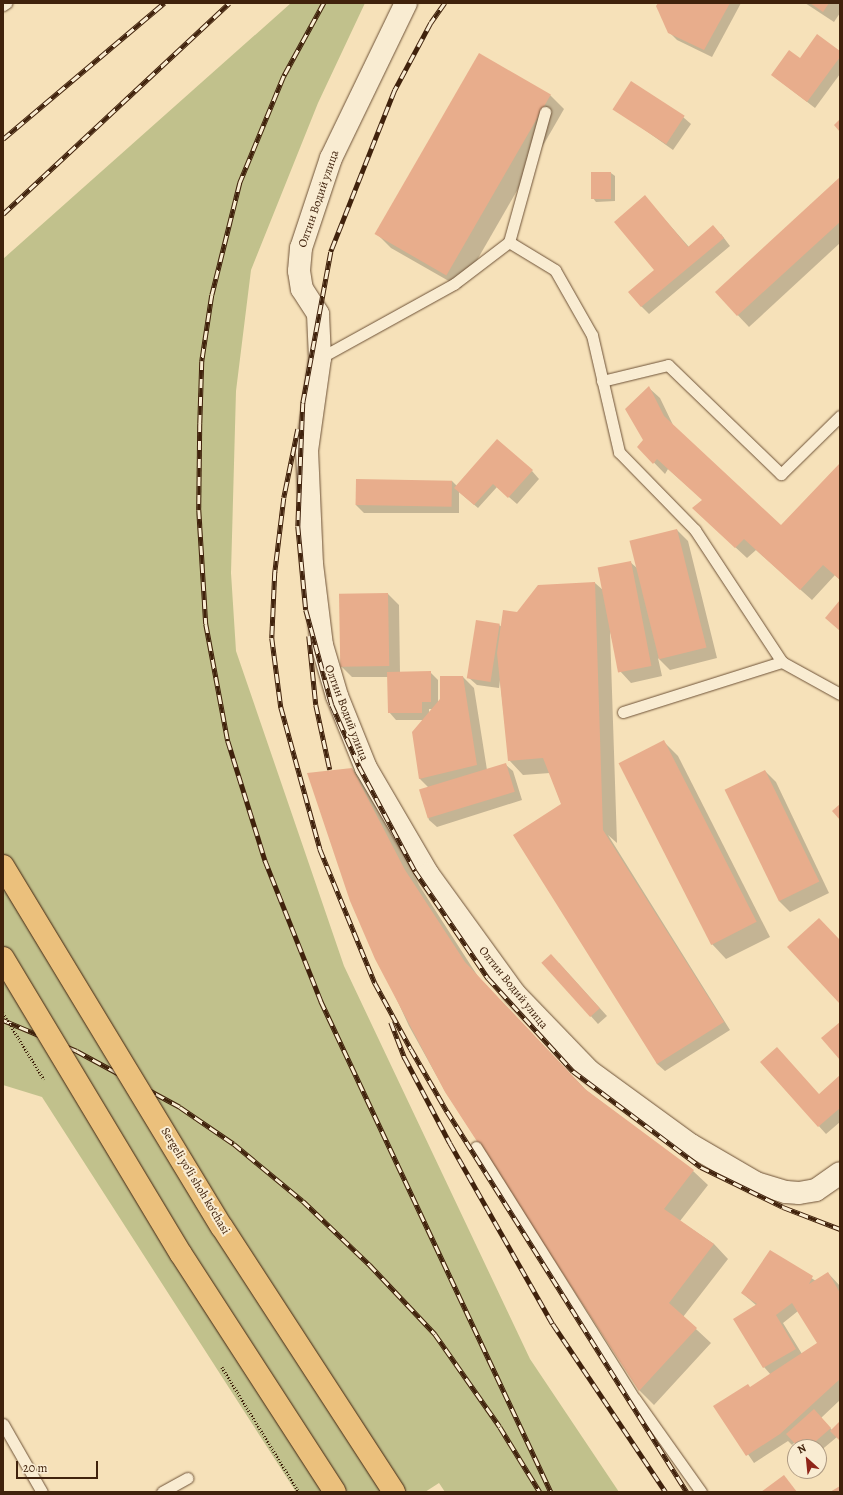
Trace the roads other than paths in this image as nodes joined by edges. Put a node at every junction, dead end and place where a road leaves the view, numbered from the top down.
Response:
1 (6, 3) edge
2 (406, 3) edge
3 (3, 5) edge
4 (545, 112) dead end
5 (509, 242) junction
6 (320, 358) junction
7 (602, 381) junction
8 (840, 416) edge
9 (782, 662) junction
10 (840, 694) edge
11 (623, 712) dead end
12 (3, 866) edge
13 (3, 958) edge
14 (476, 1147) dead end
15 (838, 1181) edge
16 (3, 1424) edge
17 (187, 1478) dead end
18 (42, 1492) edge
19 (162, 1492) edge
20 (335, 1492) edge
21 (394, 1492) edge
22 (701, 1492) edge

1 - 3 lane
2 - 6 street, Олтин Водий улица
4 - 5 lane
5 - 6 lane
5 - 7 lane
6 - 15 street, Олтин Водий улица
7 - 8 lane
7 - 9 lane
9 - 10 lane
9 - 11 lane
12 - 21 main road, Sergeli yo‘li shoh ko‘chasi, bridge
13 - 20 main road, bridge
14 - 22 lane
16 - 18 lane
17 - 19 lane

